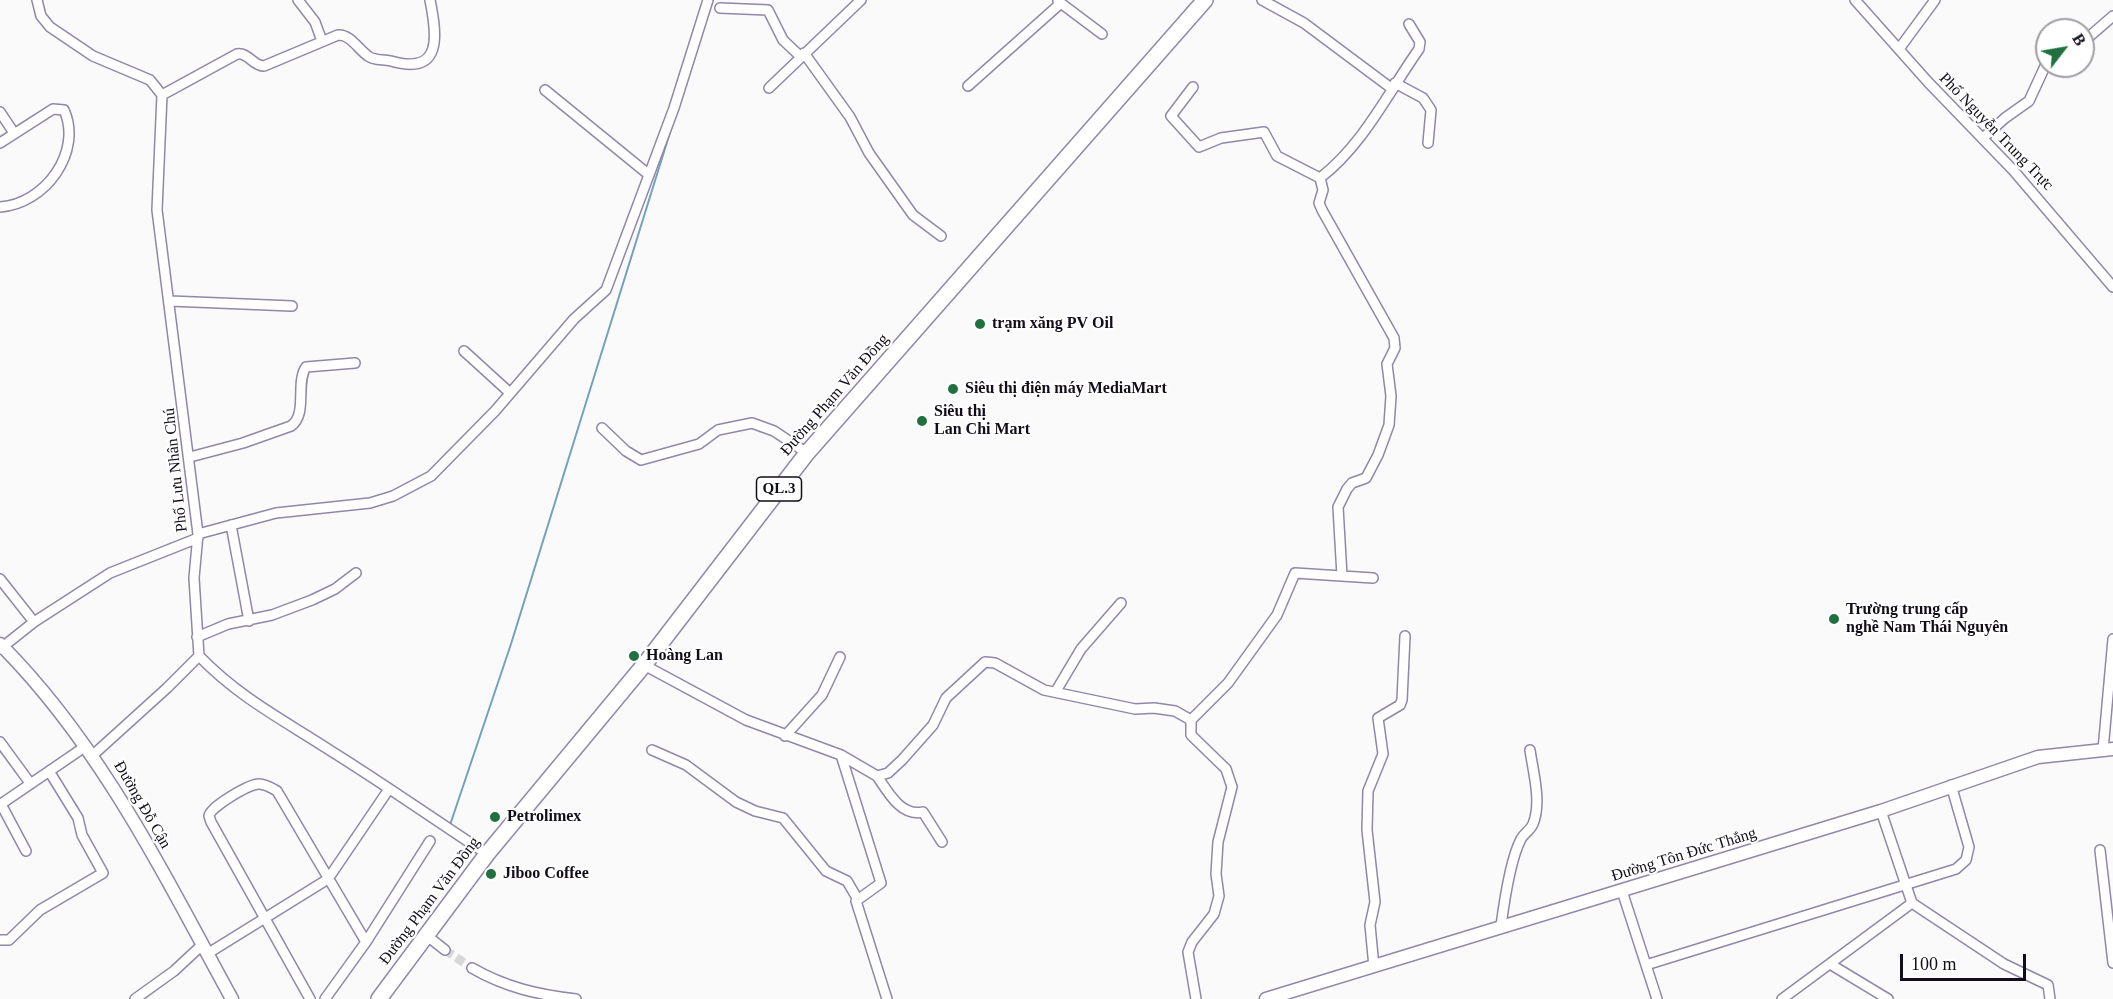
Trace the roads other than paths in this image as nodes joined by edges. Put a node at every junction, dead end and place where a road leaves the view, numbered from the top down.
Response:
1 (37, 0) edge
2 (298, 0) edge
3 (430, 0) edge
4 (708, 0) edge
5 (861, 0) edge
6 (1205, 0) edge
7 (1262, 0) edge
8 (1855, 0) edge
9 (1935, 0) edge
10 (1058, 2) edge
11 (720, 8) dead end
12 (2113, 15) edge
13 (1409, 24) dead end
14 (2095, 31) edge
15 (1102, 34) dead end
16 (322, 41) junction
17 (1899, 49) junction
18 (802, 55) junction
19 (2040, 78) edge
20 (968, 86) dead end
21 (1393, 86) junction
22 (1193, 87) dead end
23 (769, 88) dead end
24 (545, 90) dead end
25 (162, 94) junction
26 (0, 112) edge
27 (14, 133) junction
28 (1983, 138) junction
29 (0, 143) edge
30 (1428, 143) dead end
31 (648, 174) junction
32 (1320, 178) junction
33 (0, 207) edge
34 (941, 236) dead end
35 (2113, 287) edge
36 (171, 301) junction
37 (292, 306) dead end
38 (464, 351) dead end
39 (355, 363) dead end
40 (509, 392) junction
41 (603, 428) dead end
42 (807, 453) junction
43 (190, 457) junction
44 (231, 525) junction
45 (198, 536) junction
46 (356, 573) dead end
47 (1342, 576) junction
48 (1373, 578) dead end
49 (0, 579) edge
50 (1121, 603) dead end
51 (249, 621) junction
52 (34, 622) junction
53 (1405, 636) dead end
54 (197, 637) junction
55 (2113, 639) edge
56 (1, 646) edge
57 (198, 656) junction
58 (840, 657) dead end
59 (644, 665) junction
60 (1056, 691) junction
61 (1191, 720) junction
62 (785, 736) junction
63 (0, 742) edge
64 (2108, 749) edge
65 (652, 750) dead end
66 (1530, 750) dead end
67 (90, 751) junction
68 (841, 755) junction
69 (49, 771) junction
70 (877, 776) junction
71 (30, 783) junction
72 (1951, 785) junction
73 (389, 789) junction
74 (1881, 811) junction
75 (430, 842) dead end
76 (942, 842) dead end
77 (2100, 850) dead end
78 (26, 851) dead end
79 (487, 854) junction
80 (328, 879) junction
81 (1906, 886) junction
82 (1622, 891) junction
83 (857, 897) junction
84 (1912, 903) junction
85 (266, 919) junction
86 (1501, 926) junction
87 (426, 935) junction
88 (0, 940) edge
89 (366, 942) junction
90 (205, 949) junction
91 (445, 950) tunnel mouth
92 (2113, 963) edge
93 (1830, 964) junction
94 (1646, 965) junction
95 (1374, 967) junction
96 (472, 968) tunnel mouth
97 (1283, 996) edge
98 (135, 999) edge
99 (232, 999) edge
100 (310, 999) edge
101 (325, 999) edge
102 (379, 999) edge
103 (576, 999) edge
104 (887, 999) edge
105 (1196, 999) edge
106 (1266, 999) edge
107 (1657, 999) edge
108 (1782, 999) edge
109 (1888, 999) edge
110 (2050, 999) edge

1 - 25 street
2 - 16 street
3 - 16 street
4 - 31 street
5 - 18 street
6 - 42 highway, Đường Phạm Văn Đồng / QL.3
7 - 21 street
8 - 17 street, Phố Nguyễn Trung Trực
9 - 17 street
10 - 15 street
10 - 20 street
11 - 18 street
12 - 14 street
13 - 21 street
16 - 25 street
17 - 28 street, Phố Nguyễn Trung Trực
18 - 23 street
18 - 34 street
19 - 28 street
21 - 30 street
21 - 32 street
22 - 32 street
24 - 31 street
25 - 36 street, Phố Lưu Nhân Chú
26 - 27 street
27 - 29 street
27 - 33 street
28 - 35 street, Phố Nguyễn Trung Trực
31 - 40 street
32 - 47 street
36 - 37 street
36 - 43 street, Phố Lưu Nhân Chú
38 - 40 street
39 - 43 street
40 - 44 street
41 - 42 street
42 - 59 highway, Đường Phạm Văn Đồng / QL.3
43 - 45 street, Phố Lưu Nhân Chú
44 - 45 street
44 - 51 street
45 - 52 street
45 - 54 street, Phố Lưu Nhân Chú
46 - 51 street
47 - 48 street
47 - 61 street
49 - 52 street
50 - 60 street
51 - 54 street
52 - 56 street
53 - 95 street
54 - 57 street, Phố Lưu Nhân Chú
55 - 64 street
56 - 67 main road, Đường Đỗ Cận
57 - 67 street
57 - 73 street
58 - 62 street
59 - 62 street
59 - 79 highway, Đường Phạm Văn Đồng / QL.3
60 - 61 street
60 - 70 street
61 - 105 street
62 - 68 street
63 - 71 street
64 - 72 main road, Đường Tôn Đức Thắng
65 - 83 street
66 - 86 street
67 - 69 street
67 - 90 main road, Đường Đỗ Cận
68 - 70 street
68 - 83 street
69 - 71 street
69 - 88 street
70 - 76 street
71 - 78 street
72 - 74 main road, Đường Tôn Đức Thắng
72 - 81 street
73 - 79 street
73 - 80 street
74 - 81 street
74 - 82 main road, Đường Tôn Đức Thắng
75 - 89 street
77 - 92 street
79 - 87 highway, Đường Phạm Văn Đồng / QL.3
80 - 85 street
80 - 85 street
80 - 89 street
81 - 84 street
81 - 94 street
82 - 86 main road, Đường Tôn Đức Thắng
82 - 94 street
83 - 104 street
84 - 93 street
84 - 110 street
85 - 90 street
85 - 100 street
86 - 95 main road, Đường Tôn Đức Thắng
87 - 91 street
87 - 102 highway, Đường Phạm Văn Đồng / QL.3
89 - 101 street
90 - 98 street
90 - 99 main road, Đường Đỗ Cận
93 - 108 street
93 - 109 street
94 - 107 street
95 - 97 main road, Đường Tôn Đức Thắng
96 - 103 street
97 - 106 main road, Đường Tôn Đức Thắng

